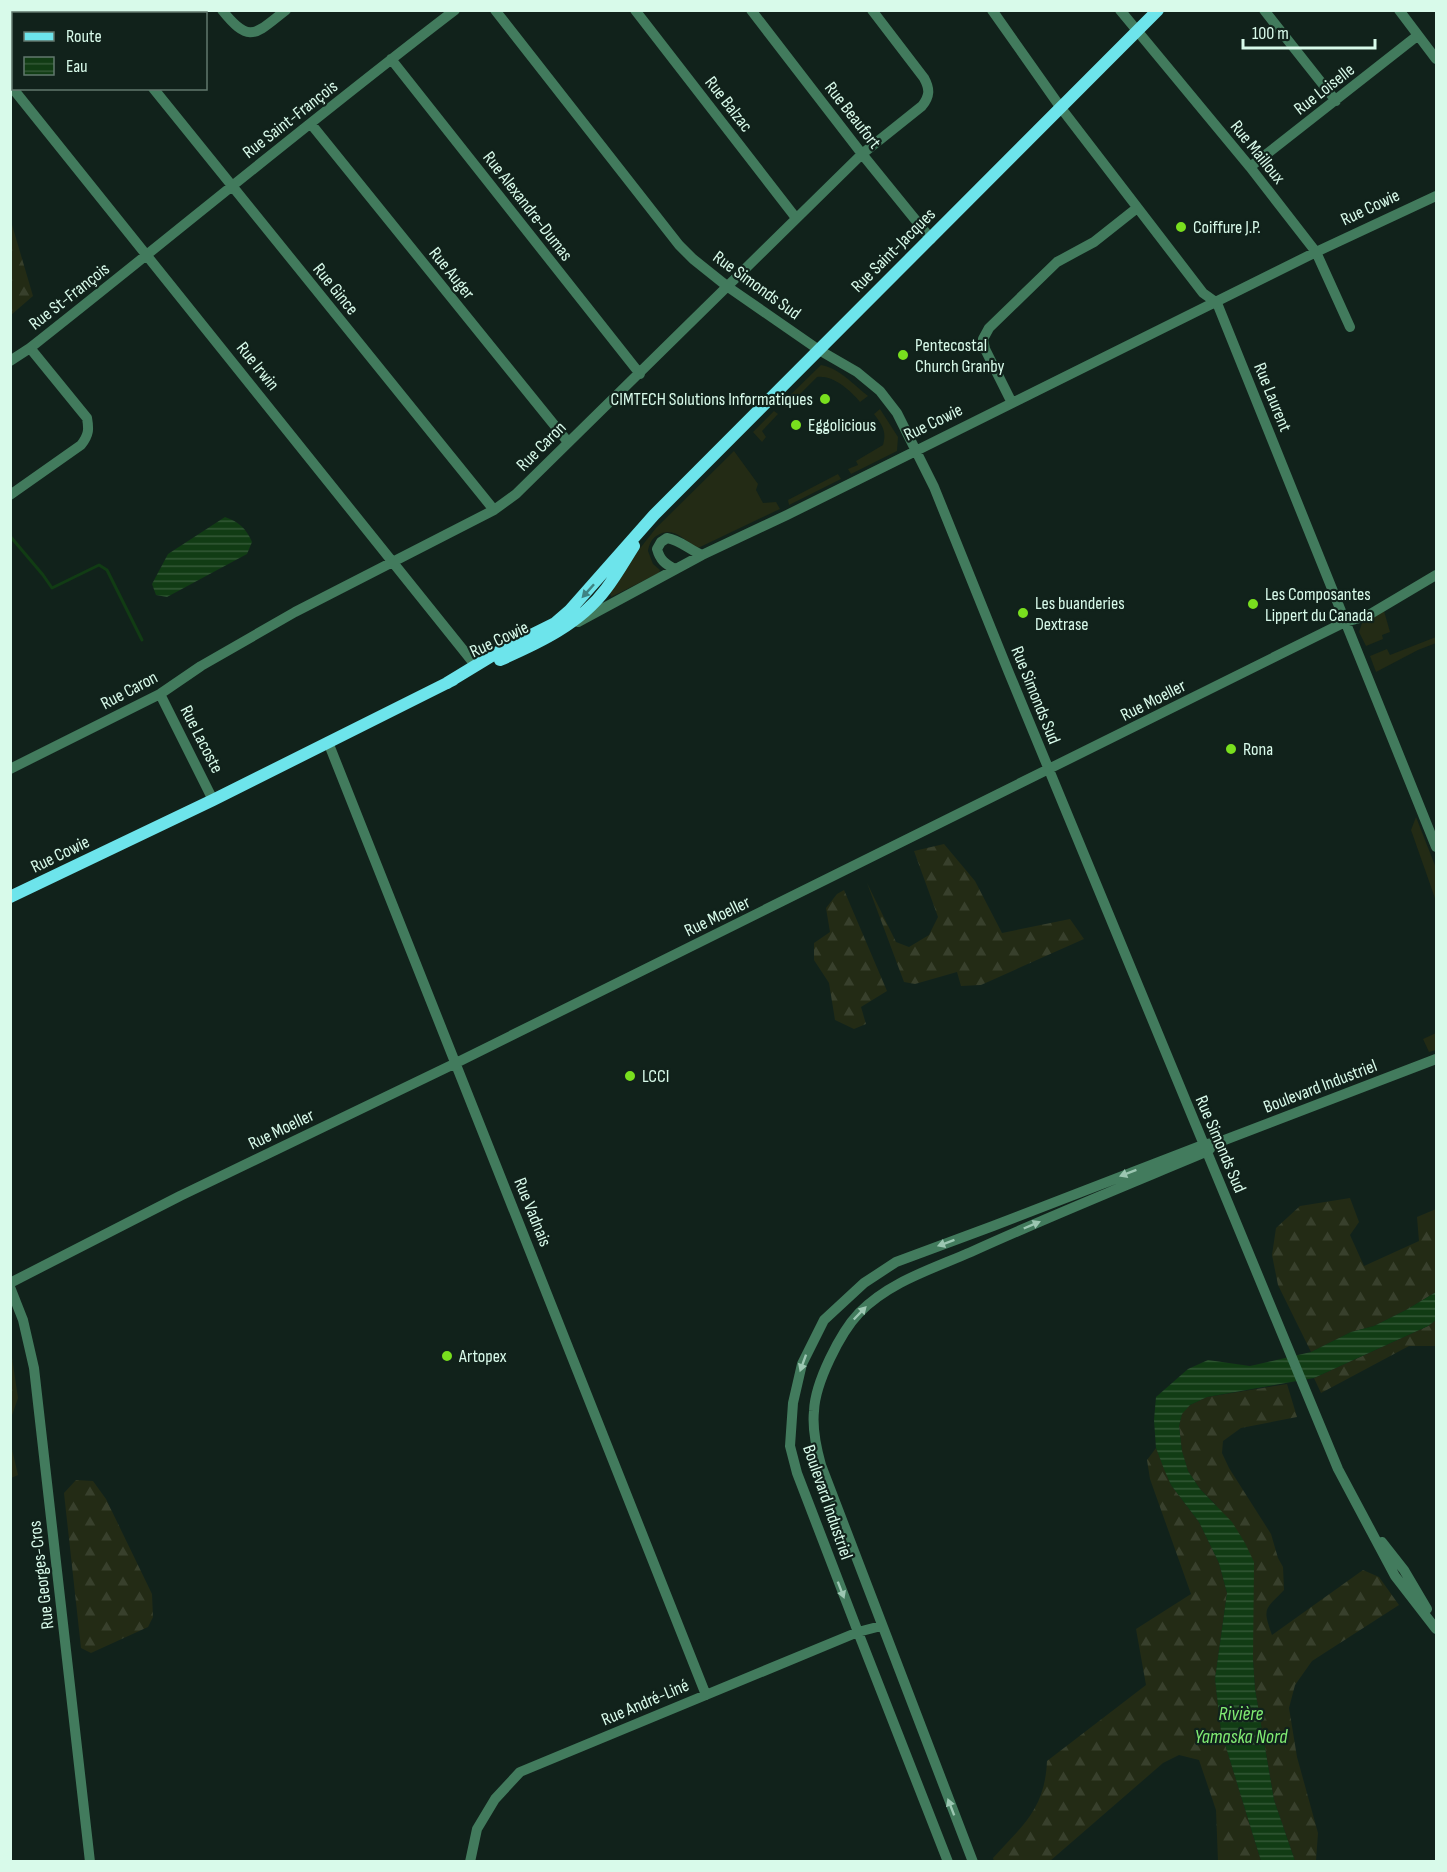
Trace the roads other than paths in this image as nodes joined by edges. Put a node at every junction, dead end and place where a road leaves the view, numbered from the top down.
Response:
1 (222, 10) edge
2 (286, 10) edge
3 (454, 10) edge
4 (495, 10) edge
5 (635, 10) edge
6 (751, 10) edge
7 (872, 10) edge
8 (992, 10) edge
9 (1120, 10) edge
10 (1158, 10) edge
11 (1264, 10) edge
12 (1399, 10) edge
13 (1137, 31) junction
14 (1418, 36) junction
15 (391, 59) junction
16 (1437, 59) edge
17 (14, 90) edge
18 (155, 90) edge
19 (1336, 101) junction
20 (1061, 108) junction
21 (311, 124) junction
22 (862, 154) junction
23 (1250, 167) junction
24 (232, 186) junction
25 (1437, 196) edge
26 (1137, 208) junction
27 (796, 218) junction
28 (931, 239) junction
29 (1317, 252) junction
30 (148, 255) junction
31 (728, 287) junction
32 (1217, 303) junction
33 (1350, 327) dead end
34 (30, 348) junction
35 (819, 350) junction
36 (10, 361) edge
37 (640, 374) junction
38 (1012, 403) junction
39 (568, 442) junction
40 (917, 451) junction
41 (10, 495) edge
42 (494, 510) junction
43 (654, 515) junction
44 (702, 555) junction
45 (395, 563) junction
46 (675, 569) junction
47 (1437, 575) edge
48 (1345, 622) junction
49 (562, 630) junction
50 (476, 666) junction
51 (447, 682) junction
52 (160, 694) junction
53 (328, 742) junction
54 (10, 769) edge
55 (1049, 770) junction
56 (213, 800) junction
57 (1437, 847) edge
58 (10, 897) edge
59 (1437, 1059) edge
60 (456, 1063) junction
61 (1204, 1148) junction
62 (10, 1285) edge
63 (1365, 1521) junction
64 (1437, 1624) edge
65 (881, 1626) junction
66 (1437, 1629) edge
67 (858, 1632) junction
68 (706, 1695) junction
69 (90, 1862) edge
70 (470, 1862) edge
71 (948, 1862) edge
72 (973, 1862) edge

1 - 2 street
3 - 15 street, Rue Saint-François
4 - 31 street, Rue Simonds Sud
5 - 27 street, Rue Balzac
6 - 22 street, Rue Beaufort
7 - 22 street, Rue Caron
8 - 20 street, Rue Laurent
9 - 13 street, Rue Mailloux
10 - 13 main road, Rue Saint-Jacques
11 - 19 street
12 - 14 street
13 - 20 main road, Rue Saint-Jacques
13 - 23 street, Rue Mailloux
14 - 16 street
14 - 19 street, Rue Loiselle
15 - 21 street, Rue Saint-François
15 - 37 street, Rue Alexandre-Dumas
17 - 30 street, Rue Irwin
18 - 24 street, Rue Gince
19 - 23 street, Rue Loiselle
20 - 26 street, Rue Laurent
20 - 28 main road, Rue Saint-Jacques
21 - 24 street, Rue Saint-François
21 - 39 street, Rue Auger
22 - 27 street, Rue Caron
22 - 28 street, Rue Beaufort
23 - 29 street, Rue Mailloux
24 - 30 street, Rue Saint-François
24 - 42 street, Rue Gince
25 - 29 street, Rue Cowie
26 - 32 street, Rue Laurent
26 - 38 street
27 - 31 street, Rue Caron
28 - 35 main road, Rue Saint-Jacques
29 - 32 street, Rue Cowie
29 - 33 street, Rue Mailloux
30 - 34 street, Rue St-François
30 - 45 street, Rue Irwin
31 - 35 street, Rue Simonds Sud
31 - 37 street, Rue Caron
32 - 38 street, Rue Cowie
32 - 48 street, Rue Laurent
34 - 36 street, Rue St-François
34 - 41 street
35 - 40 street, Rue Simonds Sud
35 - 43 main road, Rue Saint-Jacques
37 - 39 street, Rue Caron
38 - 40 street, Rue Cowie
39 - 42 street, Rue Caron
40 - 44 street, Rue Cowie
40 - 55 street, Rue Simonds Sud
42 - 45 street, Rue Caron
43 - 49 main road, Rue Saint-Jacques
43 -> 50 main road, Rue Saint-Jacques
44 - 46 street, Rue Cowie
44 - 46 street
45 - 50 street, Rue Irwin
45 - 52 street, Rue Caron
46 - 49 street, Rue Cowie
47 - 48 street, Rue Moeller
48 - 55 street, Rue Moeller
48 - 57 street, Rue Laurent
49 - 51 main road, Rue Cowie
50 - 51 main road, Rue Cowie
51 - 53 main road, Rue Cowie
52 - 54 street, Rue Caron
52 - 56 street, Rue Lacoste
53 - 56 main road, Rue Cowie
53 - 60 street, Rue Vadnais
55 - 60 street, Rue Moeller
55 - 61 street, Rue Simonds Sud
56 - 58 main road, Rue Cowie
59 - 61 street, Boulevard Industriel
60 - 62 street, Rue Moeller
60 - 68 street, Rue Vadnais
61 - 63 street, Rue Simonds Sud
65 -> 61 street, Boulevard Industriel
61 -> 67 street, Boulevard Industriel
62 - 69 street, Rue Georges-Cros
63 - 64 street, Rue Simonds Sud
63 - 66 street, Rue Simonds Sud
65 - 67 street, Rue André-Liné
72 -> 65 street, Boulevard Industriel
67 - 68 street, Rue André-Liné
67 - 71 street, Boulevard Industriel
68 - 70 street, Rue André-Liné

